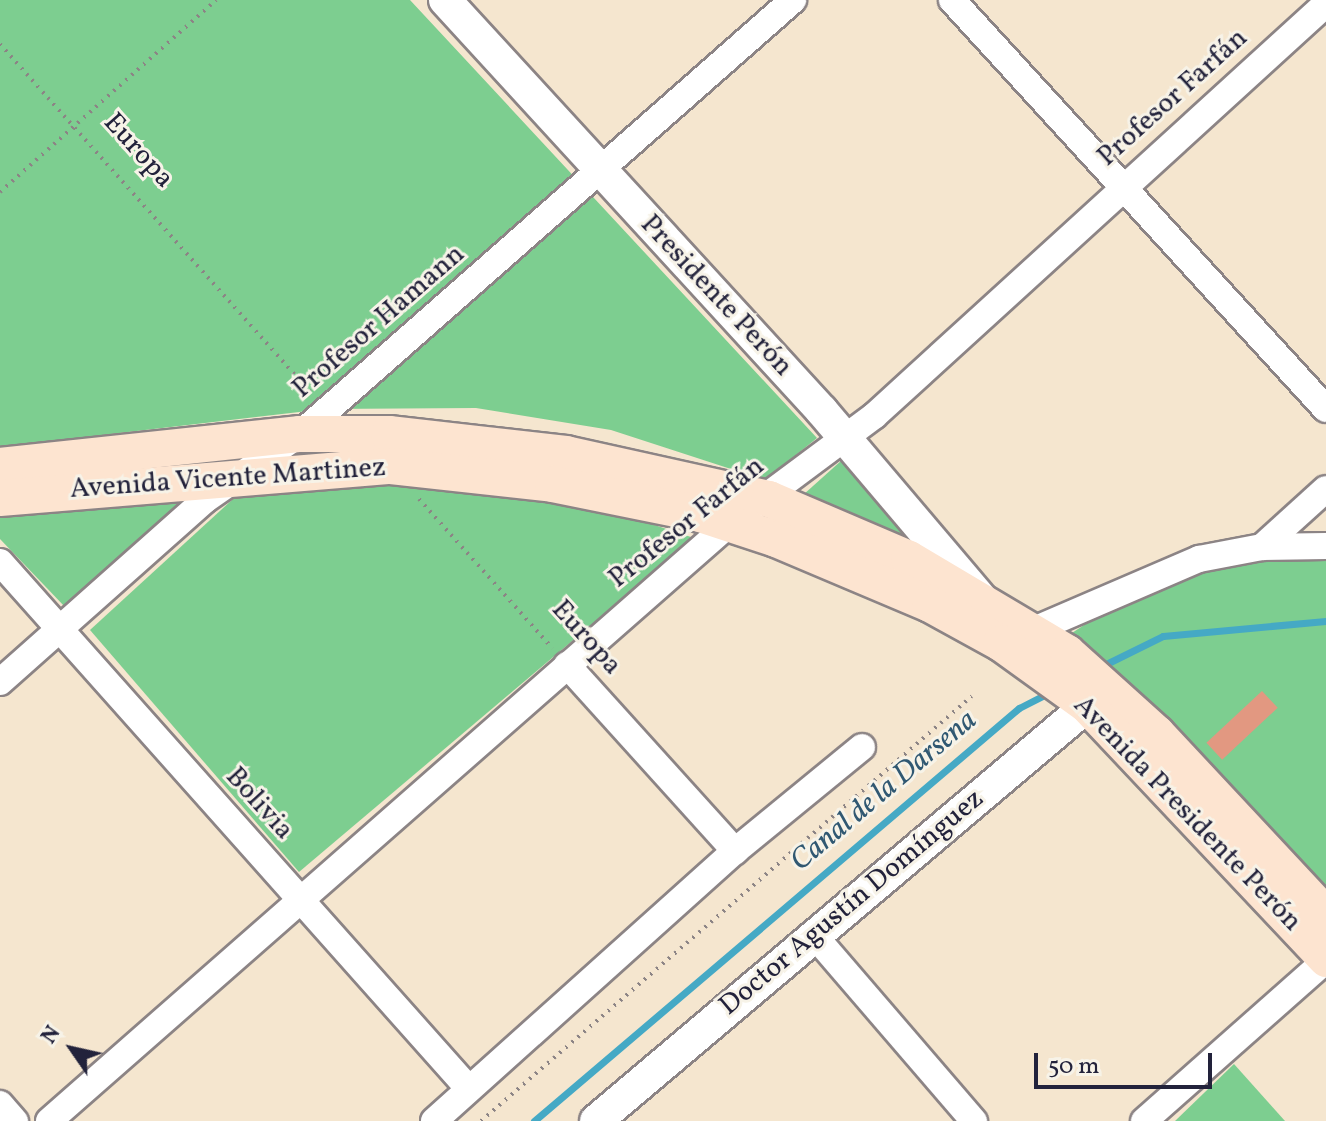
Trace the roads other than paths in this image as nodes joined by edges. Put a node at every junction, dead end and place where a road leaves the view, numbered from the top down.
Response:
1 (445, 0) edge
2 (793, 0) edge
3 (952, 0) edge
4 (1326, 4) edge
5 (602, 172) junction
6 (1121, 188) junction
7 (1326, 409) edge
8 (300, 434) junction
9 (844, 436) junction
10 (0, 466) edge
11 (241, 473) junction
12 (1326, 489) edge
13 (0, 498) edge
14 (769, 499) junction
15 (729, 524) junction
16 (1326, 546) edge
17 (1262, 547) junction
18 (0, 562) edge
19 (980, 597) junction
20 (60, 630) junction
21 (1018, 637) junction
22 (567, 665) junction
23 (0, 682) edge
24 (1098, 696) junction
25 (862, 747) dead end
26 (735, 851) junction
27 (301, 899) junction
28 (1326, 915) edge
29 (813, 934) junction
30 (1326, 959) edge
31 (469, 1089) junction
32 (0, 1104) edge
33 (15, 1121) edge
34 (49, 1121) edge
35 (434, 1121) edge
36 (596, 1121) edge
37 (974, 1121) edge
38 (1144, 1121) edge

1 - 5 street, Presidente Perón
2 - 5 street, Profesor Hamann
3 - 6 street
4 - 6 street, Profesor Farfán
5 - 8 street, Profesor Hamann
5 - 9 street, Presidente Perón
6 - 7 street
6 - 9 street, Profesor Farfán
8 - 10 main road, Avenida Vicente Martinez
8 - 11 street, Profesor Hamann
8 - 14 main road, Avenida Vicente Martinez
9 - 14 street, Profesor Farfán
9 - 19 street, Presidente Perón
11 - 13 main road, Avenida Vicente Martinez
11 - 15 main road, Avenida Vicente Martinez
11 - 20 street, Profesor Hamann
12 - 17 street
14 - 15 street, Profesor Farfán
14 - 19 main road, Avenida Vicente Martinez
15 - 21 main road, Avenida Vicente Martinez
15 - 22 street, Profesor Farfán
16 - 17 street
17 - 21 street
18 - 20 street, Bolivia
19 - 21 main road, Avenida Presidente Perón
20 - 23 street, Profesor Hamann
20 - 27 street, Bolivia
21 - 24 main road, Avenida Presidente Perón
22 - 26 street, Europa
22 - 27 street, Profesor Farfán
24 - 28 main road, Avenida Presidente Perón
24 - 29 street, Doctor Agustín Domínguez
24 - 30 main road, Avenida Presidente Perón
25 - 26 street
26 - 31 street
27 - 31 street, Bolivia
27 - 34 street, Profesor Farfán
29 - 36 street, Doctor Agustín Domínguez
29 - 37 street
30 - 38 street
31 - 35 street
32 - 33 street

